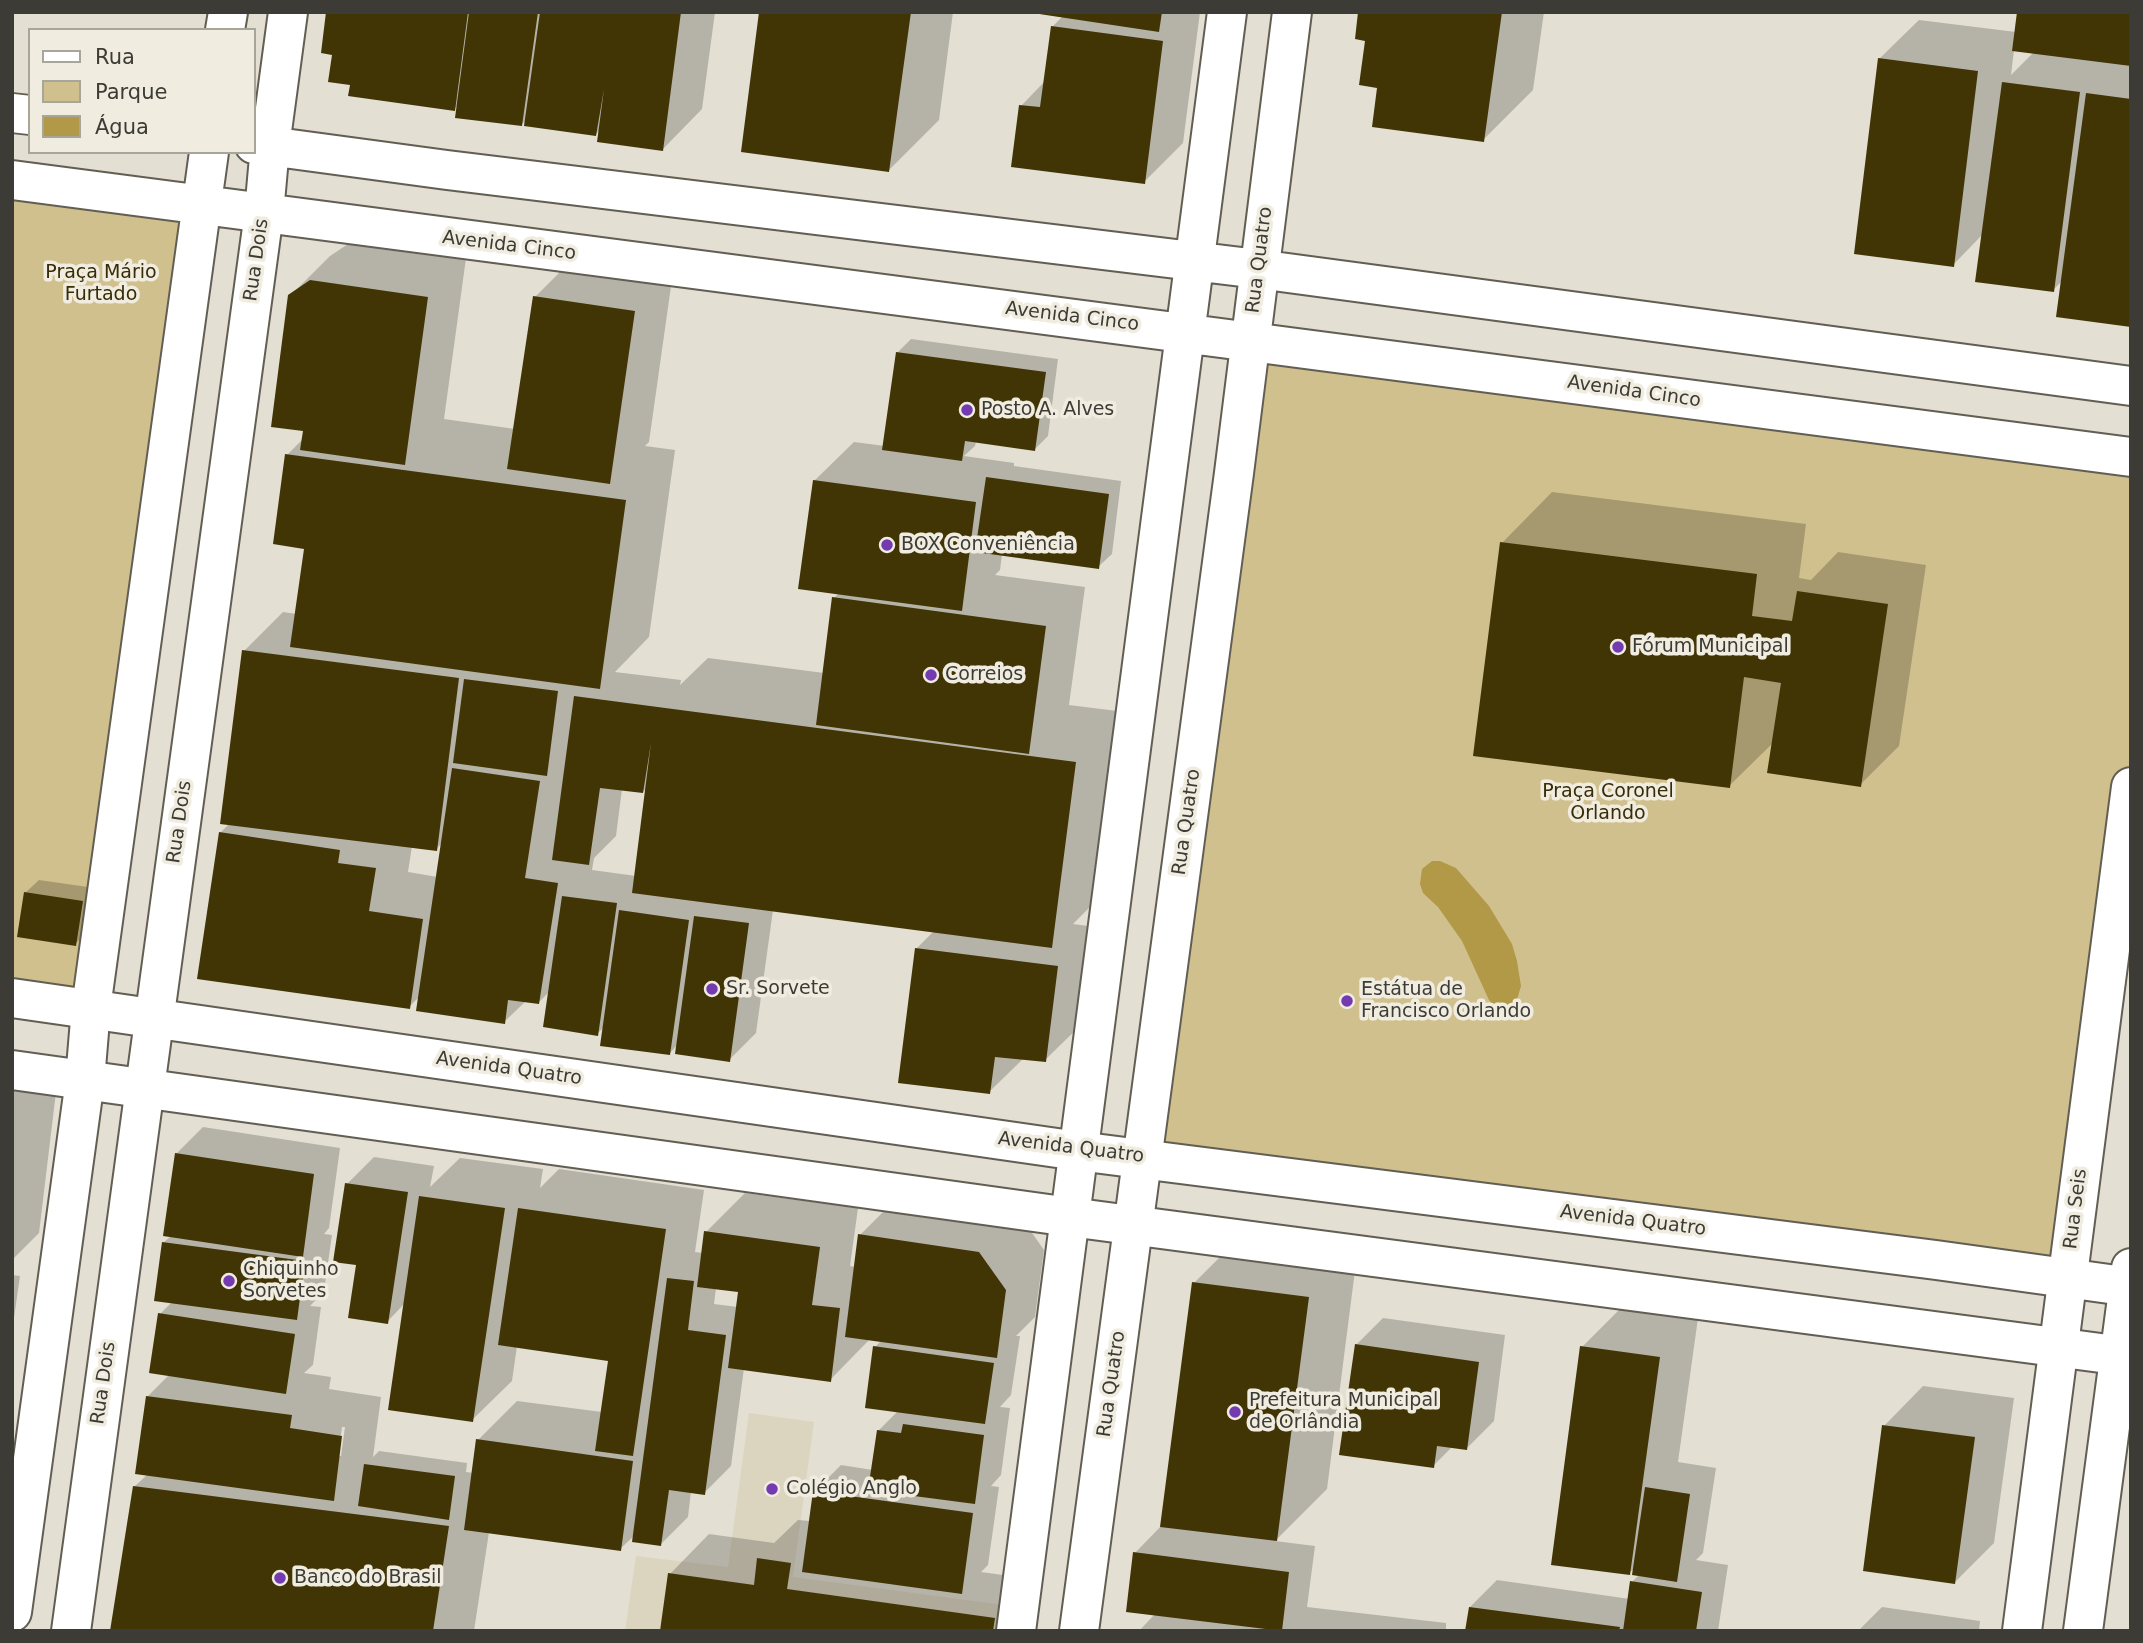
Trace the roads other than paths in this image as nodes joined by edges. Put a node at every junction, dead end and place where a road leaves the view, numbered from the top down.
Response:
1 (289, 12) edge
2 (1227, 12) edge
3 (1292, 12) edge
4 (262, 145) edge
5 (209, 154) edge
6 (12, 180) edge
7 (203, 205) junction
8 (264, 213) junction
9 (1194, 261) junction
10 (1258, 269) junction
11 (1185, 332) junction
12 (1251, 341) junction
13 (2131, 386) edge
14 (2131, 457) edge
15 (2131, 787) edge
16 (12, 998) edge
17 (91, 1009) junction
18 (153, 1018) junction
19 (12, 1070) edge
20 (85, 1080) junction
21 (144, 1086) junction
22 (1078, 1151) junction
23 (1143, 1158) junction
24 (1070, 1217) junction
25 (1133, 1224) junction
26 (2068, 1277) junction
27 (2130, 1281) edge
28 (2059, 1345) junction
29 (2125, 1356) edge
30 (12, 1612) edge
31 (71, 1631) edge
32 (1016, 1631) edge
33 (1079, 1631) edge
34 (2022, 1631) edge
35 (2082, 1631) edge

1 - 4 street, Rua Dois
2 - 9 street
3 - 10 street, Rua Quatro
4 - 8 street, Rua Dois
4 - 9 street
5 - 7 street
6 - 7 street, Avenida Cinco
7 - 8 street, Avenida Cinco
7 - 17 street
8 - 11 street, Avenida Cinco
8 - 18 street, Rua Dois
9 - 10 street
9 - 11 street
10 - 12 street, Rua Quatro
10 - 13 street
11 - 12 street, Avenida Cinco
11 - 22 street
12 - 14 street, Avenida Cinco
12 - 23 street, Rua Quatro
15 - 26 street, Rua Seis
16 - 17 street, Avenida Quatro
17 - 18 street, Avenida Quatro
17 - 20 street
18 - 21 street, Rua Dois
18 - 22 street, Avenida Quatro
19 - 20 street
20 - 21 street
20 - 30 street
21 - 24 street
21 - 31 street, Rua Dois
22 - 23 street, Avenida Quatro
22 - 24 street
23 - 25 street, Rua Quatro
23 - 26 street, Avenida Quatro
24 - 25 street
24 - 32 street
25 - 28 street
25 - 33 street, Rua Quatro
26 - 27 street, Avenida Quatro
26 - 28 street, Rua Seis
27 - 29 street
28 - 29 street
28 - 34 street, Rua Seis
29 - 35 street

